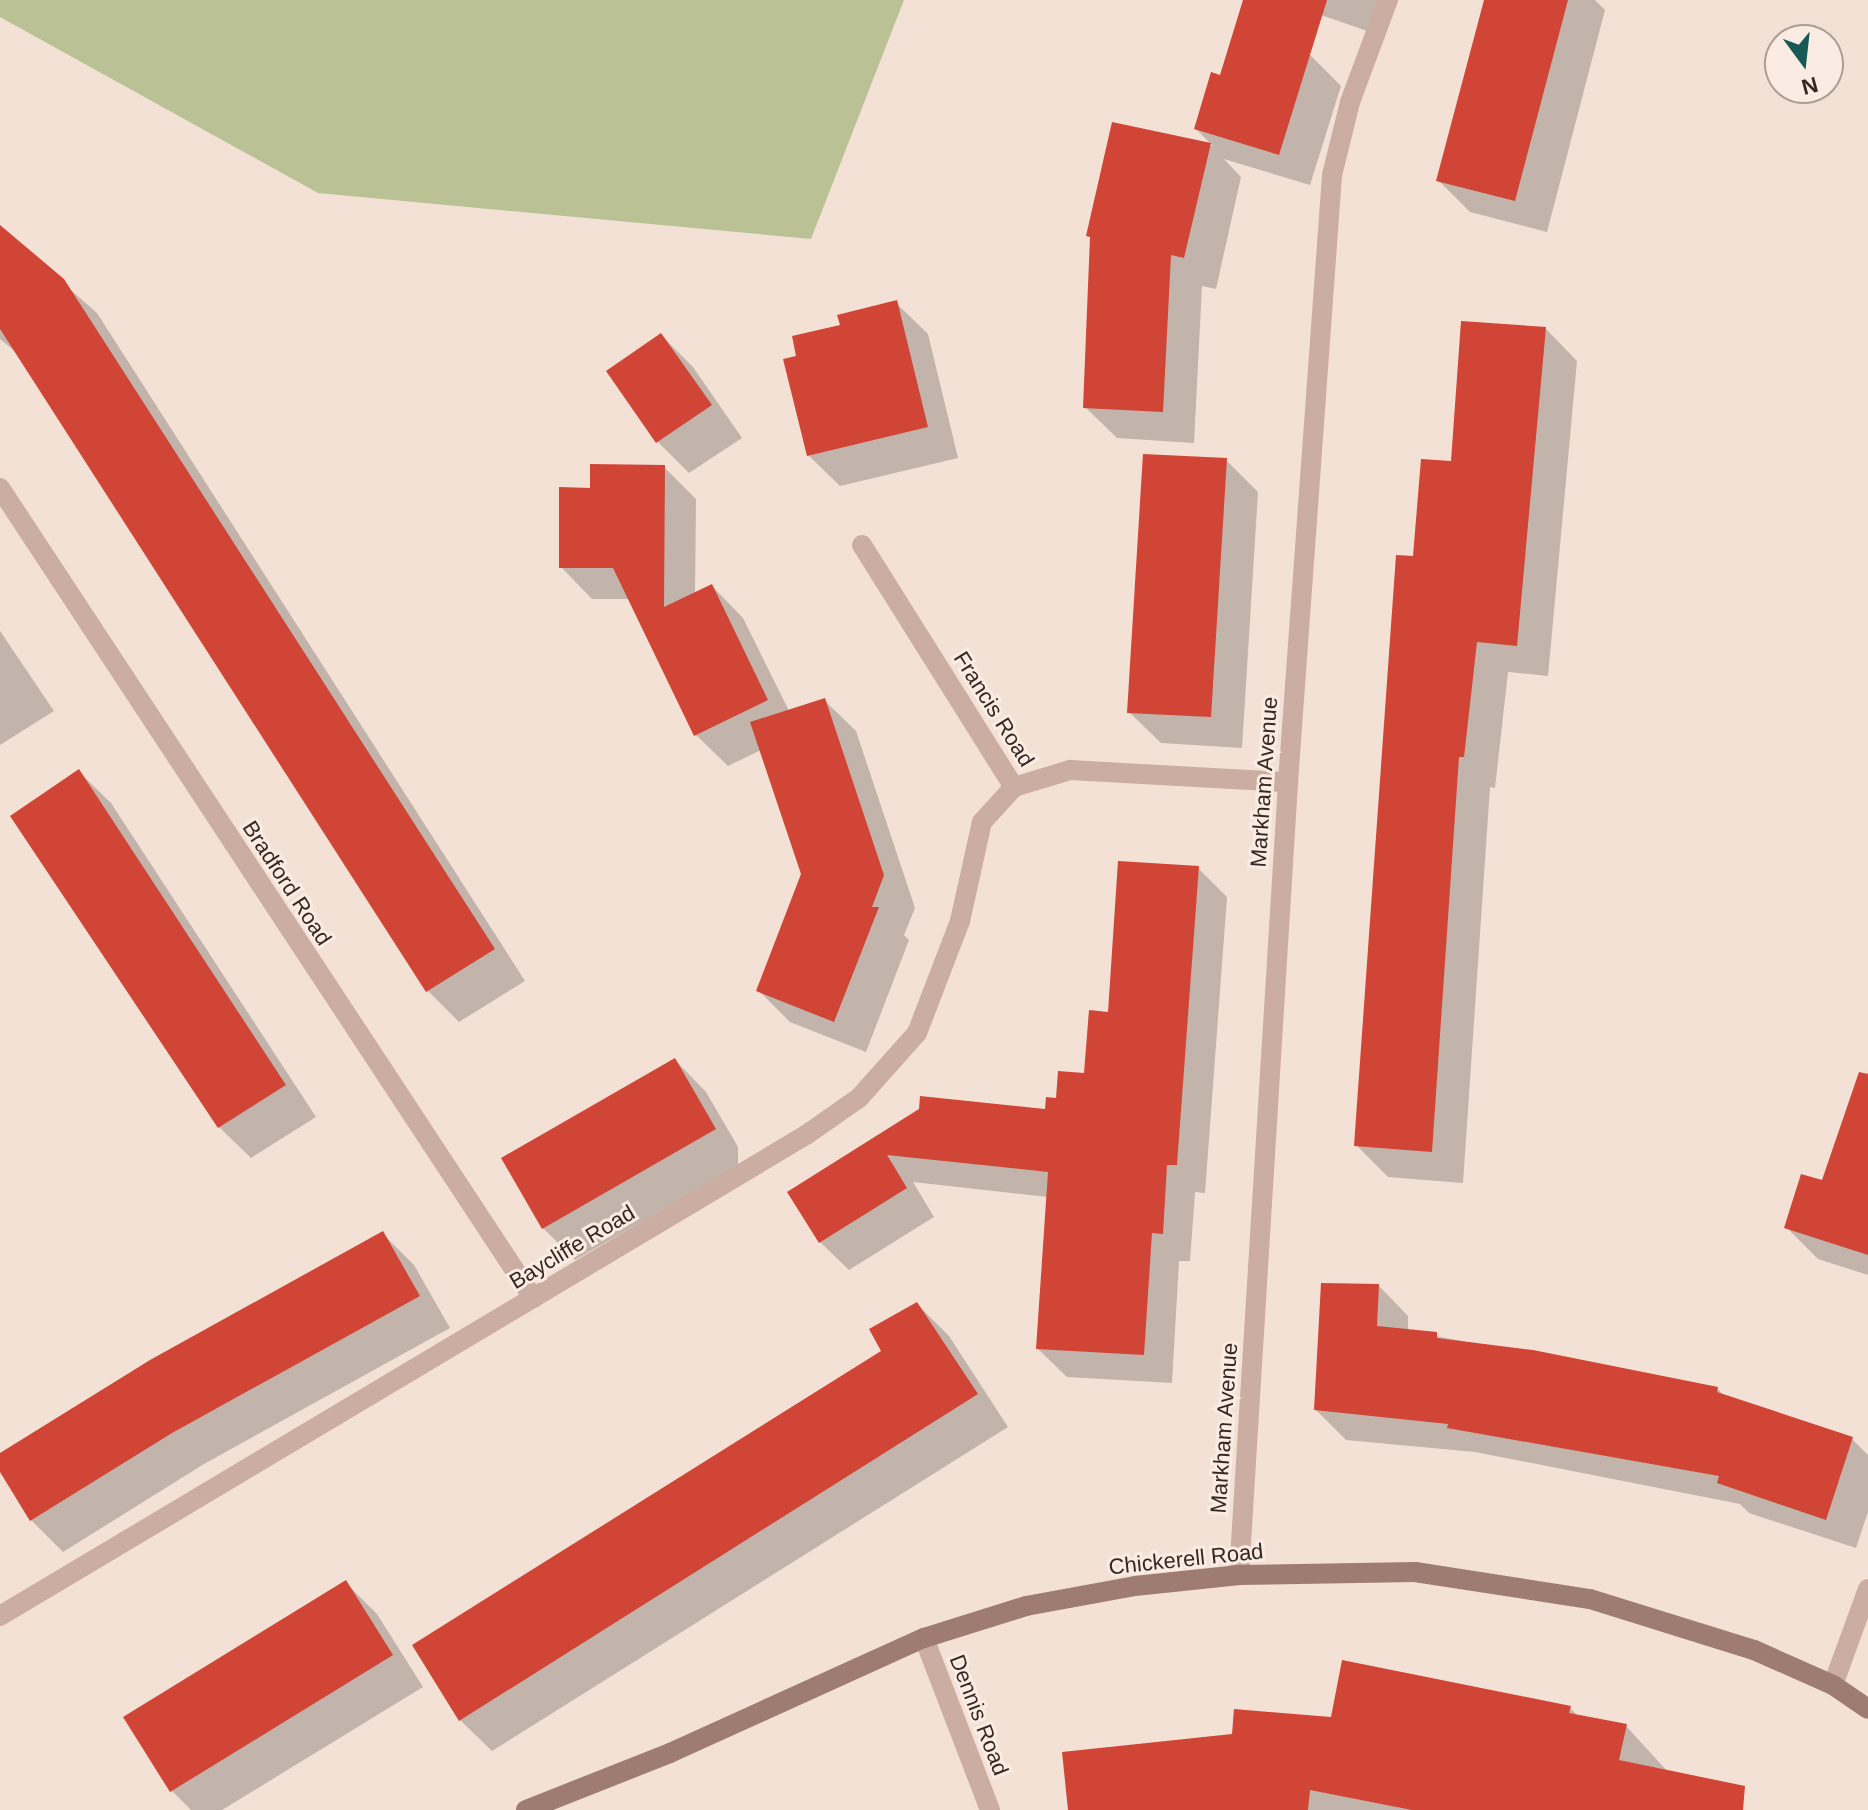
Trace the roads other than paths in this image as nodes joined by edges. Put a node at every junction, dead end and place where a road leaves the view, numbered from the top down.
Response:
1 (1388, 0) edge
2 (1, 492) edge
3 (862, 545) dead end
4 (1288, 782) junction
5 (1014, 787) junction
6 (533, 1298) junction
7 (1239, 1575) junction
8 (1868, 1589) edge
9 (1, 1614) edge
10 (924, 1638) junction
11 (1833, 1685) junction
12 (1868, 1709) edge
13 (526, 1810) edge
14 (990, 1810) edge

1 - 4 street, Markham Avenue
2 - 6 street, Bradford Road
3 - 5 street, Francis Road
4 - 5 street, Francis Road
4 - 7 street, Markham Avenue
5 - 6 street, Baycliffe Road
6 - 9 street, Baycliffe Road
7 - 10 main road, Chickerell Road
7 - 11 main road, Chickerell Road
8 - 11 street
10 - 13 main road, Chickerell Road
10 - 14 street, Dennis Road
11 - 12 main road, Chickerell Road

